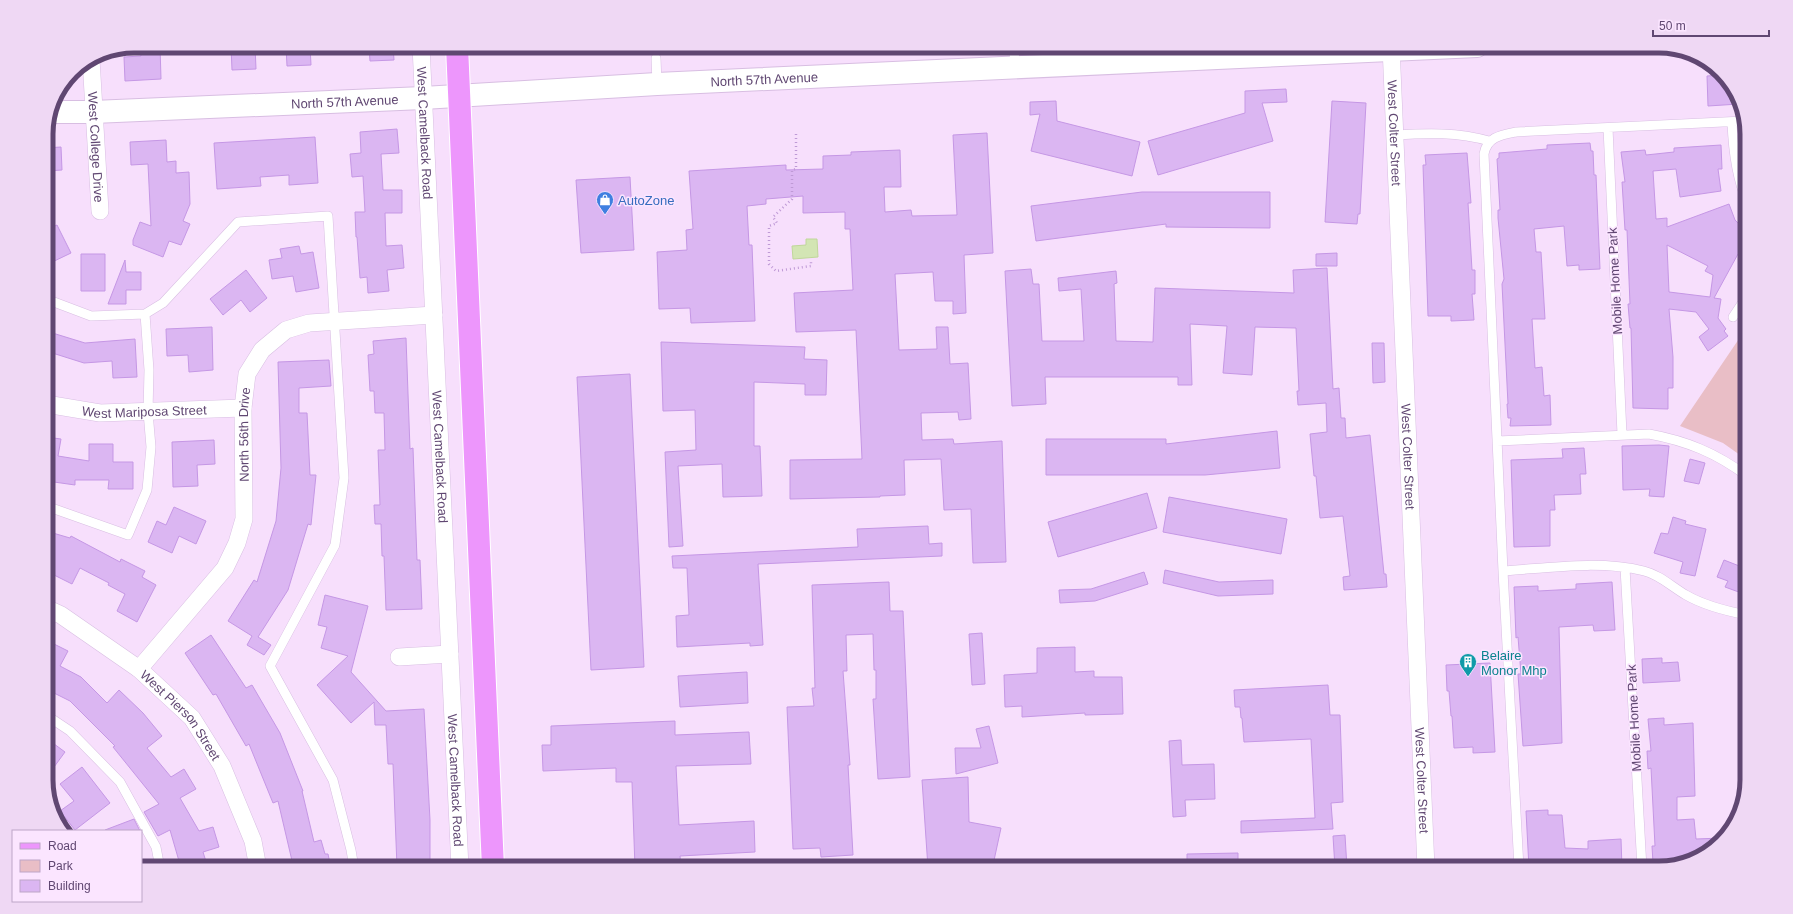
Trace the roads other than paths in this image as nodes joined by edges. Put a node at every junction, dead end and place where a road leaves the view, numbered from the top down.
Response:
1 (421, 53) edge
2 (457, 53) edge
3 (1014, 53) edge
4 (1293, 53) edge
5 (1391, 53) edge
6 (656, 58) dead end
7 (91, 65) edge
8 (1017, 67) junction
9 (657, 84) junction
10 (459, 96) junction
11 (423, 98) junction
12 (56, 112) edge
13 (93, 112) junction
14 (1739, 121) edge
15 (1732, 122) junction
16 (1608, 128) junction
17 (1395, 135) junction
18 (1489, 141) junction
19 (1740, 180) edge
20 (100, 211) dead end
21 (53, 302) edge
22 (1740, 306) edge
23 (145, 314) junction
24 (434, 315) junction
25 (1733, 316) dead end
26 (334, 320) junction
27 (53, 405) edge
28 (243, 408) junction
29 (148, 412) junction
30 (1622, 434) junction
31 (1497, 441) junction
32 (1740, 471) edge
33 (53, 508) edge
34 (1625, 568) junction
35 (1503, 571) junction
36 (53, 611) edge
37 (1740, 613) edge
38 (450, 654) junction
39 (399, 657) dead end
40 (139, 669) junction
41 (53, 720) edge
42 (159, 861) edge
43 (257, 861) edge
44 (353, 861) edge
45 (460, 861) edge
46 (493, 861) edge
47 (1426, 861) edge
48 (1519, 861) edge
49 (1642, 861) edge

1 - 11 street, West Camelback Road
2 - 10 main road
3 - 8 lane
4 - 8 street, North 57th Avenue
5 - 17 street, West Colter Street
6 - 9 lane
7 - 13 street, West College Drive
8 - 9 street, North 57th Avenue
9 - 10 street, North 57th Avenue
10 - 11 street, North 57th Avenue
10 - 46 main road
11 - 13 street, North 57th Avenue
11 - 24 street, West Camelback Road
12 - 13 street, North 57th Avenue
13 - 20 street, West College Drive
14 - 15 lane
15 - 16 lane
15 - 19 lane
16 - 18 lane
16 - 30 lane, Mobile Home Park
17 - 18 lane
17 - 47 street, West Colter Street
18 - 31 lane
21 - 23 lane
22 - 25 lane
23 - 26 lane
23 - 29 lane
24 - 26 street, North 56th Drive
24 - 38 street, West Camelback Road
26 - 28 street, North 56th Drive
26 - 44 lane
27 - 29 street, West Mariposa Street
28 - 29 street, West Mariposa Street
28 - 40 street, North 56th Drive
29 - 33 lane
30 - 31 lane
30 - 32 lane
31 - 35 lane
34 - 35 lane
34 - 37 lane
34 - 49 lane, Mobile Home Park
35 - 48 lane
36 - 40 street, West Pierson Street
38 - 39 street
38 - 45 street, West Camelback Road
40 - 43 street, West Pierson Street
41 - 42 lane

